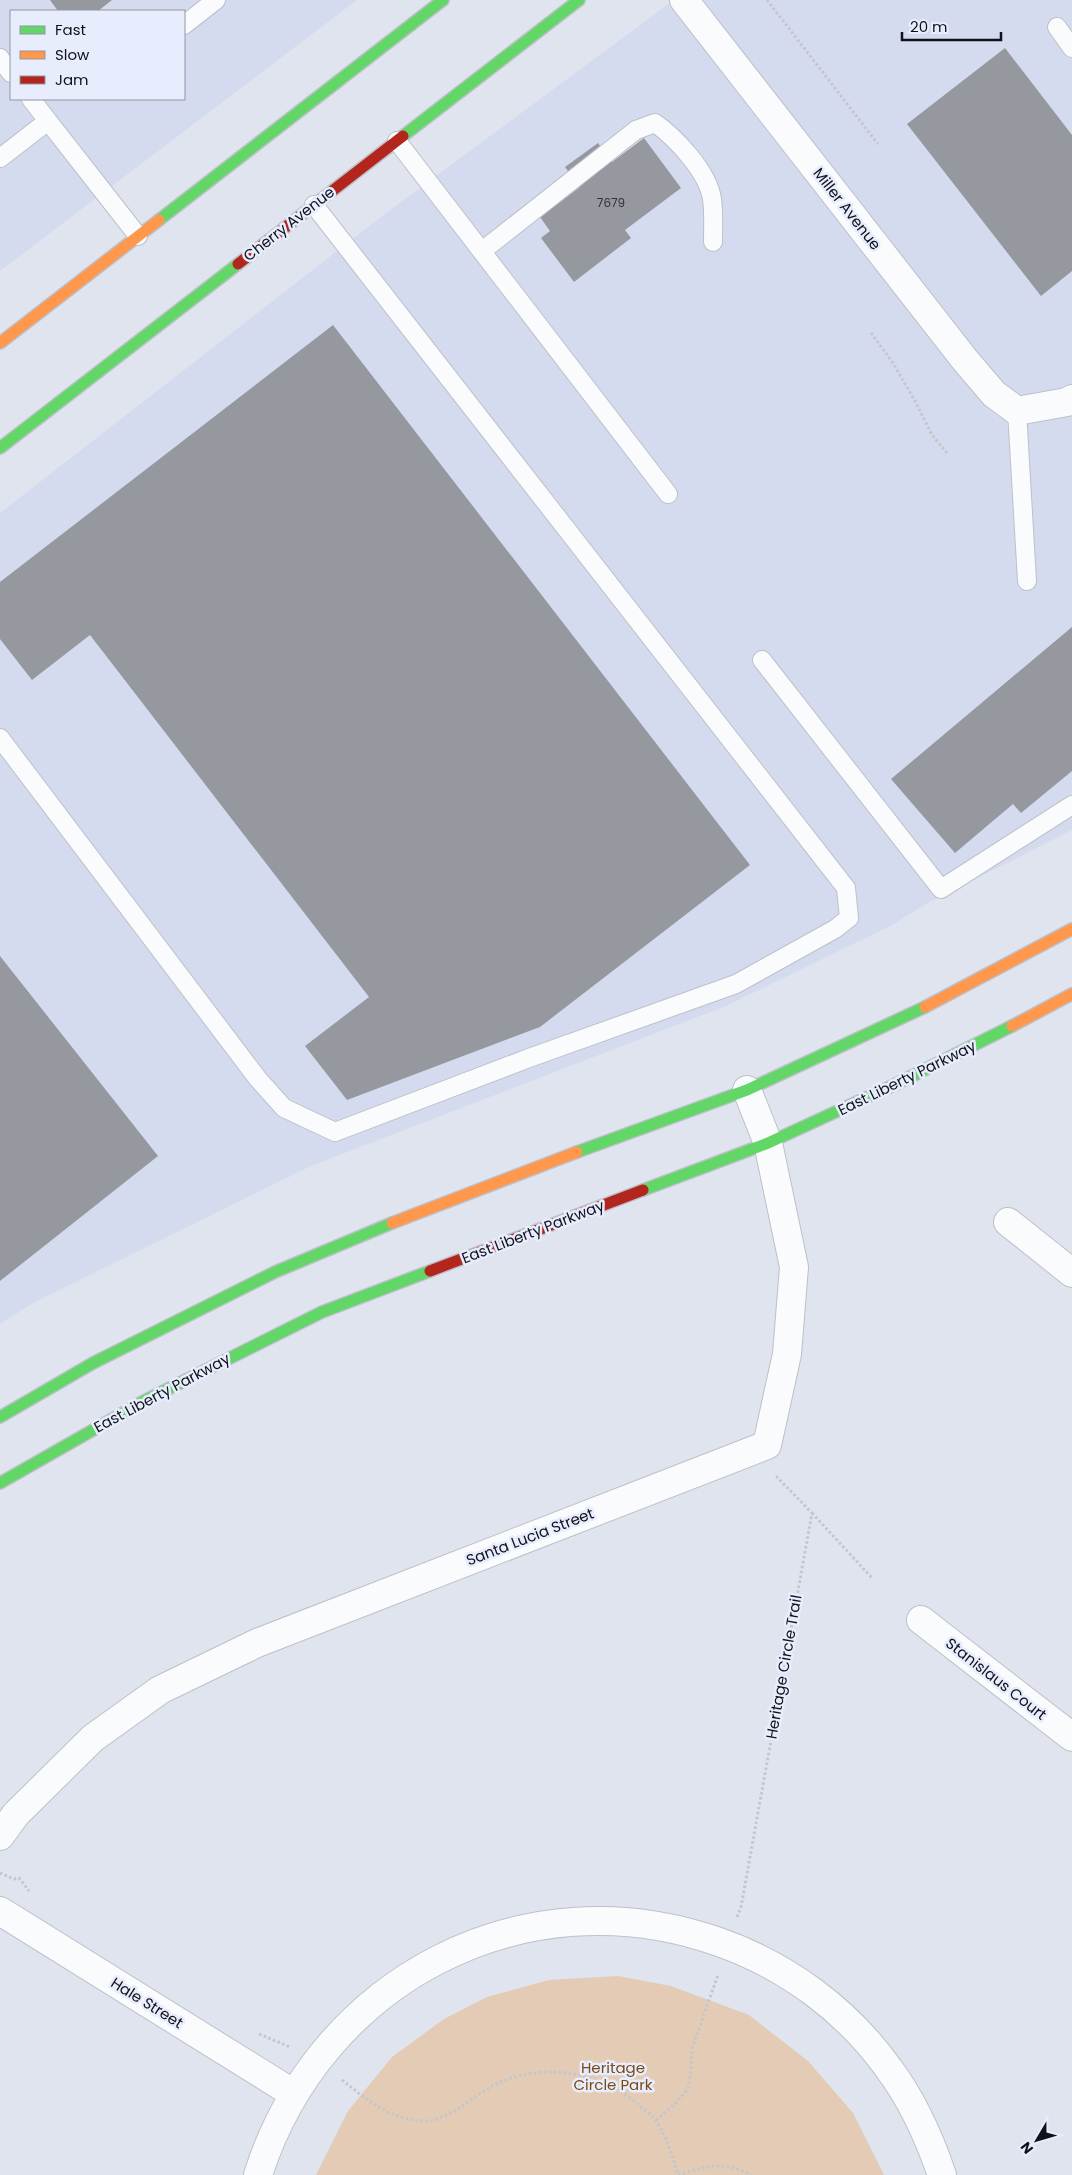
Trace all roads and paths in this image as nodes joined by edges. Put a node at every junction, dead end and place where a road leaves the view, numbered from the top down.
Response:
1 (216, 0) edge
2 (443, 0) edge
3 (579, 0) edge
4 (684, 0) edge
5 (767, 0) edge
6 (185, 24) edge
7 (1057, 27) dead end
8 (1072, 48) edge
9 (0, 58) edge
10 (10, 72) edge
11 (32, 100) edge
12 (48, 121) junction
13 (397, 141) junction
14 (878, 144) dead end
15 (0, 158) edge
16 (314, 205) junction
17 (138, 236) junction
18 (713, 242) dead end
19 (482, 251) junction
20 (871, 333) dead end
21 (0, 343) edge
22 (1072, 399) edge
23 (1017, 411) junction
24 (0, 448) edge
25 (947, 453) dead end
26 (668, 494) dead end
27 (1027, 581) dead end
28 (762, 660) dead end
29 (0, 738) edge
30 (1072, 805) edge
31 (1072, 929) edge
32 (1072, 994) edge
33 (747, 1090) junction
34 (768, 1143) junction
35 (1008, 1222) dead end
36 (1072, 1273) edge
37 (0, 1417) edge
38 (748, 1452) junction
39 (0, 1483) edge
40 (812, 1513) junction
41 (874, 1579) dead end
42 (921, 1620) dead end
43 (1072, 1737) edge
44 (0, 1836) edge
45 (0, 1873) edge
46 (19, 1878) dead end
47 (741, 1908) dead end
48 (0, 1911) edge
49 (714, 1983) dead end
50 (352, 2088) dead end
51 (294, 2094) junction
52 (656, 2120) junction
53 (258, 2175) edge
54 (678, 2175) edge
55 (751, 2175) edge
56 (942, 2175) edge

1 - 6 lane
2 - 17 street
3 - 13 street, Cherry Avenue
4 - 23 street, Miller Avenue
5 - 14 path
7 - 8 lane
9 - 10 lane
11 - 12 lane
12 - 15 lane
12 - 17 lane
13 - 16 street, Cherry Avenue
13 - 19 lane
16 - 24 street, Cherry Avenue
16 - 29 lane
17 - 21 street
18 - 19 lane
19 - 26 lane
20 - 25 path
22 - 23 street
23 - 27 lane
28 - 30 lane
31 - 33 street
32 - 34 street, East Liberty Parkway
33 - 34 street, Santa Lucia Street
33 - 37 street
34 - 38 street, Santa Lucia Street
34 - 39 street, East Liberty Parkway
35 - 36 street
38 - 40 path
38 - 44 street, Santa Lucia Street
40 - 41 path
40 - 47 path, Heritage Circle Trail
42 - 43 street, Stanislaus Court
45 - 46 path
48 - 51 street, Hale Street
49 - 52 path
50 - 52 path
51 - 53 street
51 - 56 street
52 - 54 path
54 - 55 path

